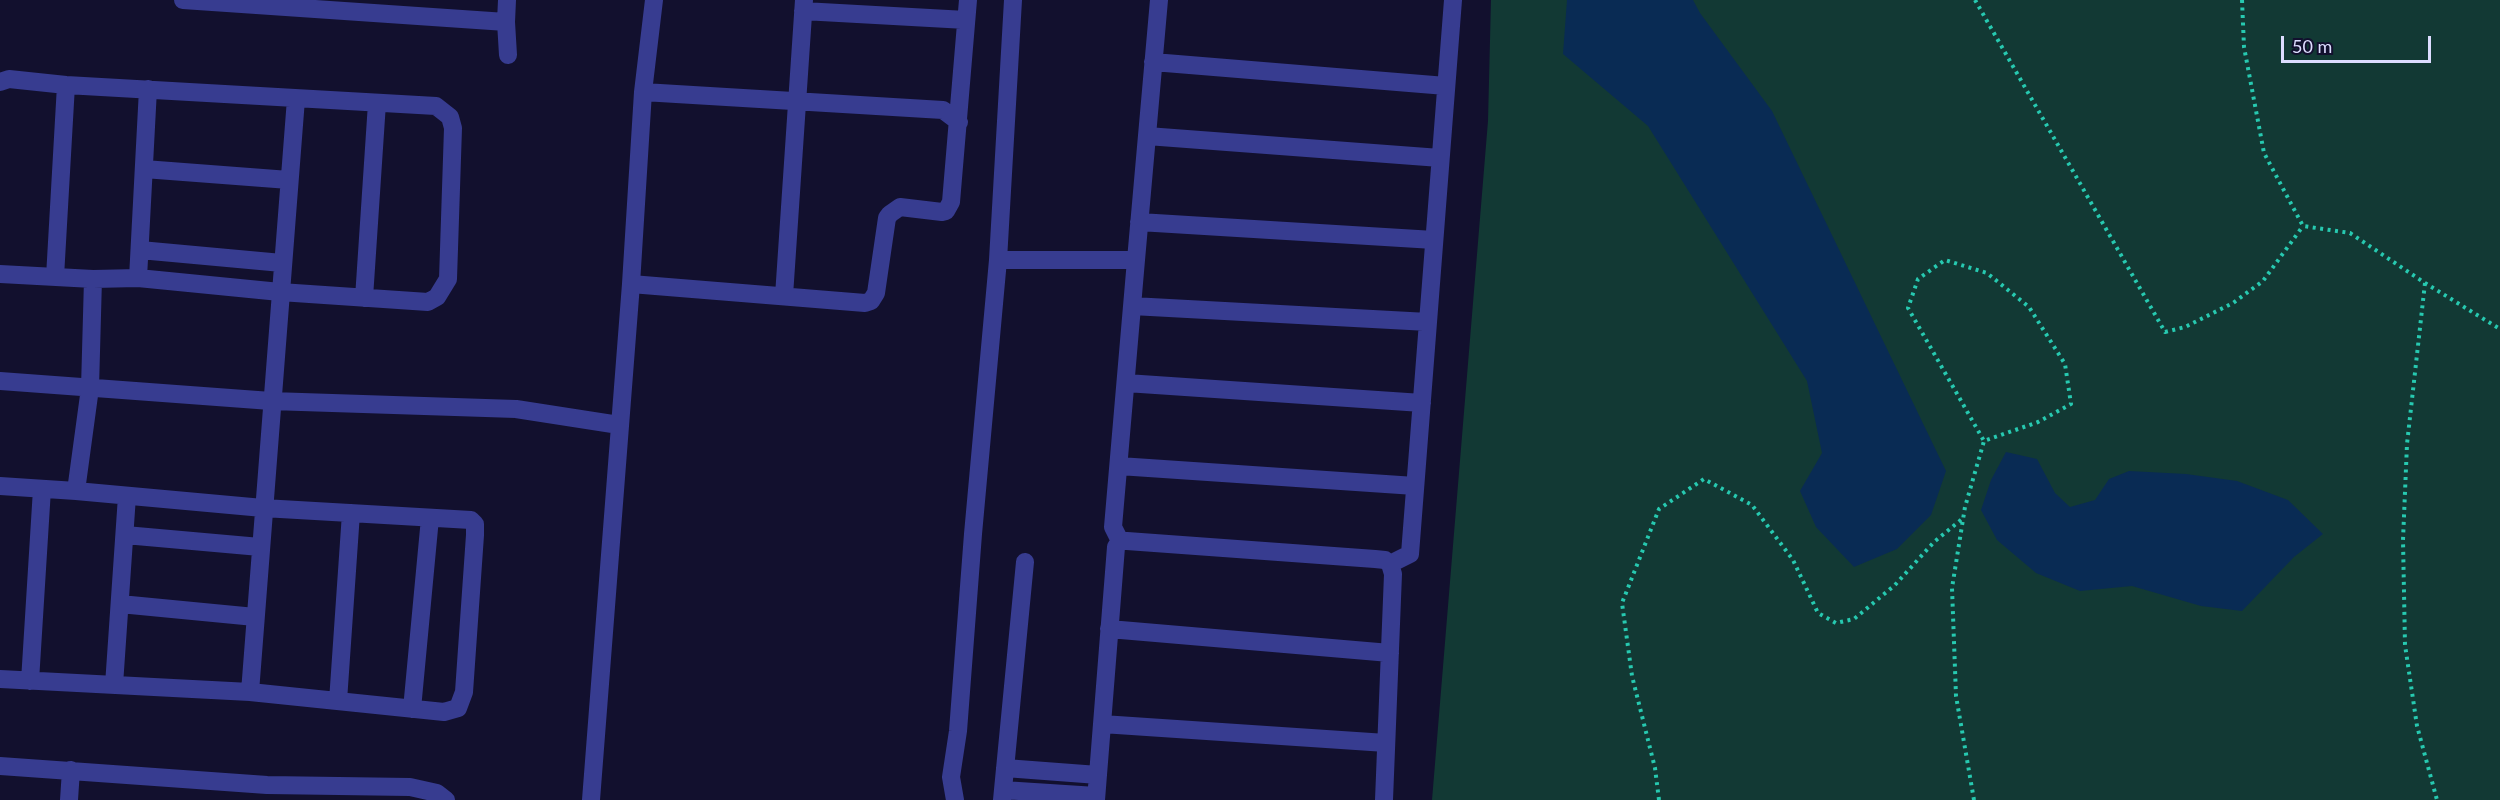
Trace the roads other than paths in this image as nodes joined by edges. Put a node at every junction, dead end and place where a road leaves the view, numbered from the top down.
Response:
1 (183, 0) edge
2 (507, 0) edge
3 (654, 0) edge
4 (968, 0) edge
5 (1013, 0) edge
6 (1159, 0) edge
7 (1453, 0) edge
8 (261, 3) edge
9 (804, 5) edge
10 (966, 20) junction
11 (506, 22) junction
12 (508, 55) dead end
13 (1153, 62) junction
14 (0, 82) edge
15 (66, 85) junction
16 (1446, 86) junction
17 (148, 89) junction
18 (643, 92) junction
19 (296, 99) junction
20 (798, 101) junction
21 (377, 103) junction
22 (959, 122) junction
23 (1147, 136) junction
24 (1440, 159) junction
25 (144, 169) junction
26 (289, 180) junction
27 (1139, 222) junction
28 (1434, 240) junction
29 (140, 250) junction
30 (998, 260) junction
31 (1136, 260) junction
32 (282, 263) junction
33 (0, 274) edge
34 (55, 277) junction
35 (138, 278) junction
36 (93, 279) junction
37 (631, 284) junction
38 (280, 292) junction
39 (784, 296) junction
40 (364, 298) junction
41 (1132, 306) junction
42 (1428, 322) junction
43 (0, 381) edge
44 (1126, 383) junction
45 (90, 388) junction
46 (271, 401) junction
47 (1422, 403) junction
48 (619, 425) junction
49 (1119, 466) junction
50 (0, 486) edge
51 (1415, 486) junction
52 (42, 489) junction
53 (76, 491) junction
54 (128, 496) junction
55 (263, 508) junction
56 (351, 513) junction
57 (430, 518) junction
58 (125, 535) junction
59 (1120, 541) junction
60 (260, 547) junction
61 (1025, 562) dead end
62 (1390, 564) junction
63 (120, 604) junction
64 (255, 617) junction
65 (1109, 629) junction
66 (1390, 652) junction
67 (0, 679) edge
68 (30, 681) junction
69 (114, 685) junction
70 (249, 692) junction
71 (338, 701) junction
72 (412, 709) junction
73 (1102, 724) junction
74 (1386, 743) junction
75 (0, 766) edge
76 (1005, 768) junction
77 (71, 770) junction
78 (1098, 775) junction
79 (266, 792) edge
80 (1002, 795) edge
81 (1096, 798) edge
82 (69, 800) edge
83 (446, 800) edge
84 (591, 800) edge
85 (954, 800) edge
86 (1384, 800) edge

1 - 8 street
2 - 11 street
3 - 18 street
4 - 10 street
5 - 30 street
6 - 13 street
7 - 16 street
8 - 11 street
9 - 10 street
9 - 20 street
10 - 22 street
11 - 12 street
13 - 16 street
13 - 23 street
14 - 15 street
15 - 17 street
15 - 34 street
16 - 24 street
17 - 19 street
17 - 25 street
18 - 20 street
18 - 37 street
19 - 21 street
19 - 26 street
20 - 22 street
20 - 39 street
21 - 40 street
21 - 40 street
22 - 39 street
23 - 24 street
23 - 27 street
24 - 28 street
25 - 26 street
25 - 29 street
26 - 32 street
27 - 28 street
27 - 31 street
28 - 42 street
29 - 32 street
29 - 35 street
30 - 31 street
30 - 85 street
31 - 41 street
32 - 38 street
33 - 34 street
34 - 36 street
35 - 36 street
35 - 38 street
36 - 45 street
37 - 39 street
37 - 48 street
38 - 40 street
38 - 46 street
41 - 42 street
41 - 44 street
42 - 47 street
43 - 45 street
44 - 47 street
44 - 49 street
45 - 46 street
45 - 53 street
46 - 48 street
46 - 55 street
47 - 51 street
48 - 84 street
49 - 51 street
49 - 59 street
50 - 52 street
51 - 62 street
52 - 53 street
52 - 68 street
53 - 54 street
54 - 55 street
54 - 58 street
55 - 56 street
55 - 60 street
56 - 57 street
56 - 71 street
57 - 72 street
57 - 72 street
58 - 60 street
58 - 63 street
59 - 62 street
59 - 65 street
60 - 64 street
61 - 76 street
62 - 66 street
63 - 64 street
63 - 69 street
64 - 70 street
65 - 66 street
65 - 73 street
66 - 74 street
67 - 68 street
68 - 69 street
69 - 70 street
70 - 71 street
71 - 72 street
73 - 74 street
73 - 78 street
74 - 86 street
75 - 77 street
76 - 78 street
76 - 80 street
77 - 79 street
77 - 82 street
78 - 81 street
79 - 83 street
80 - 81 street

